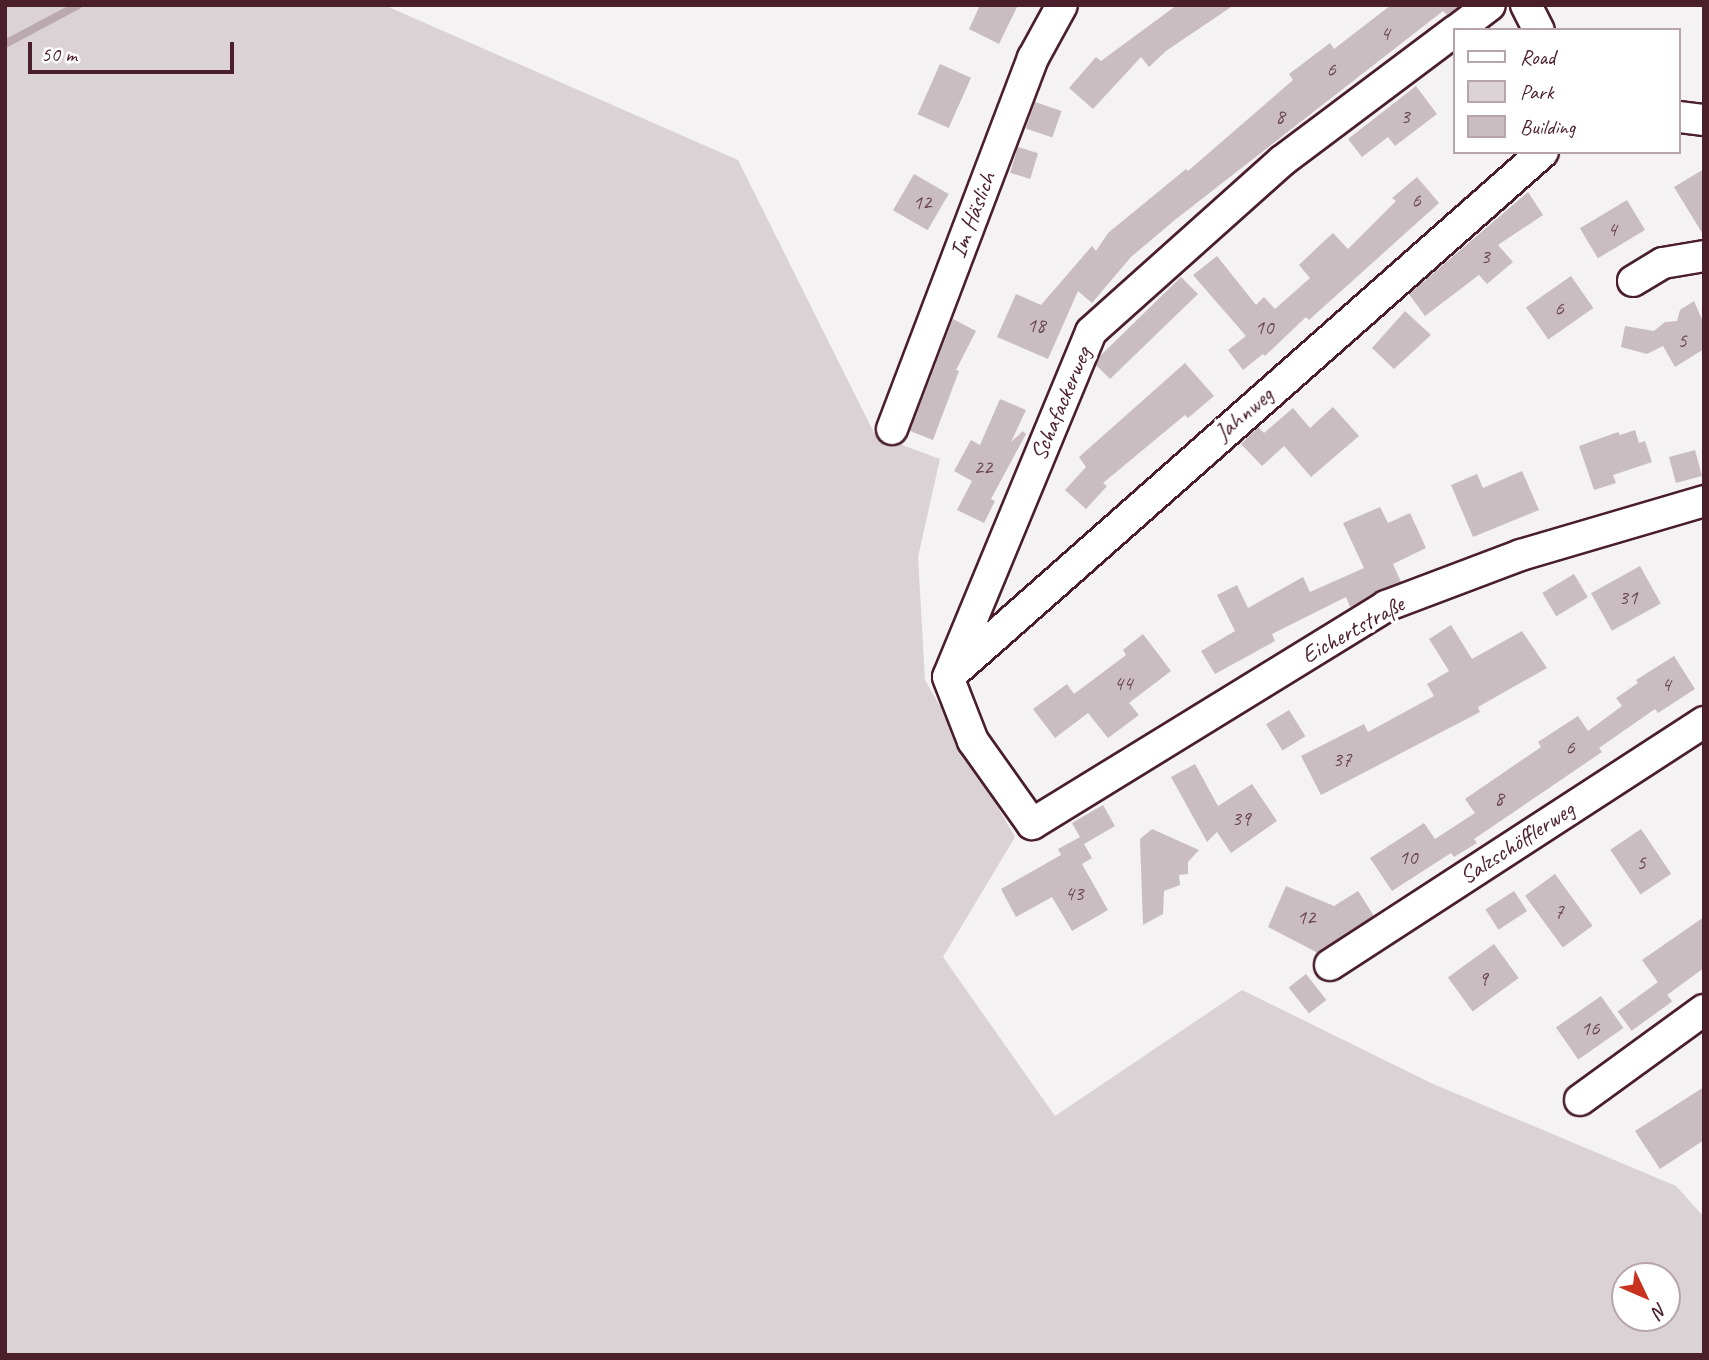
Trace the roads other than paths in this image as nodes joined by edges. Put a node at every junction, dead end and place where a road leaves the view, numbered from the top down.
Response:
1 (1062, 5) edge
2 (1490, 5) edge
3 (1526, 5) edge
4 (1459, 28) edge
5 (1538, 28) edge
6 (1454, 32) edge
7 (1681, 117) edge
8 (1704, 120) edge
9 (1541, 154) edge
10 (1704, 256) edge
11 (1633, 281) dead end
12 (892, 429) dead end
13 (1704, 501) edge
14 (948, 677) junction
15 (1704, 722) edge
16 (1331, 965) dead end
17 (1704, 1010) edge
18 (1580, 1100) dead end

1 - 12 street, Im Häslich
2 - 4 street, Schafackerweg
3 - 5 street
6 - 14 street, Schafackerweg
7 - 8 street
9 - 14 street, Jahnweg
10 - 11 street
13 - 14 street, Eichertstraße
15 - 16 street, Salzschöfflerweg
17 - 18 street

